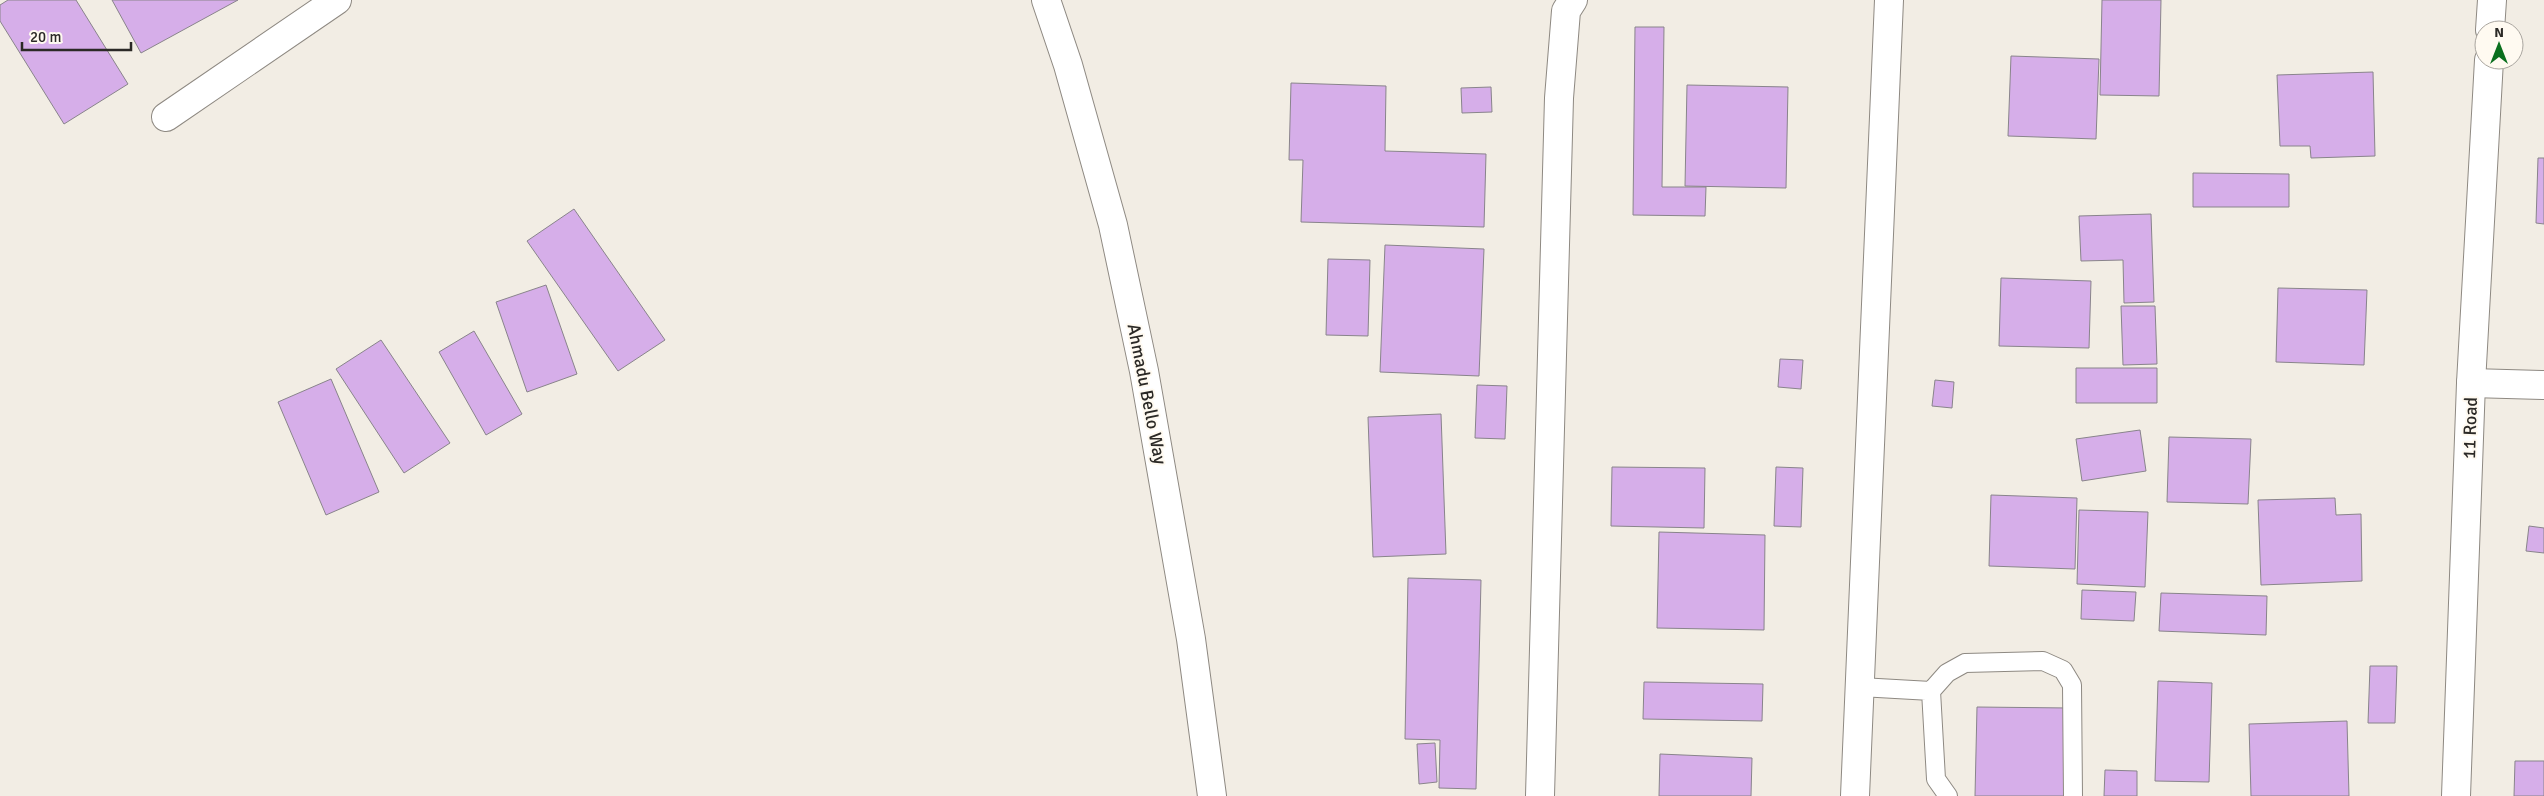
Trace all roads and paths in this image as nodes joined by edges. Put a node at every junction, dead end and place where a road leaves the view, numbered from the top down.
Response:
1 (337, 0) edge
2 (1046, 0) edge
3 (1573, 0) edge
4 (1889, 0) edge
5 (2492, 0) edge
6 (2491, 20) edge
7 (2488, 70) edge
8 (166, 117) dead end
9 (2471, 384) junction
10 (2544, 385) edge
11 (1860, 687) junction
12 (1931, 691) junction
13 (1212, 796) edge
14 (1540, 796) edge
15 (1855, 796) edge
16 (1948, 796) edge
17 (2073, 796) edge
18 (2456, 796) edge

1 - 8 street
2 - 13 street, Ahmadu Bello Way
3 - 14 street
4 - 11 street
5 - 6 street
7 - 9 street, 11 Road
9 - 10 street
9 - 18 street, 11 Road
11 - 12 lane
11 - 15 street
12 - 16 lane
12 - 17 lane

